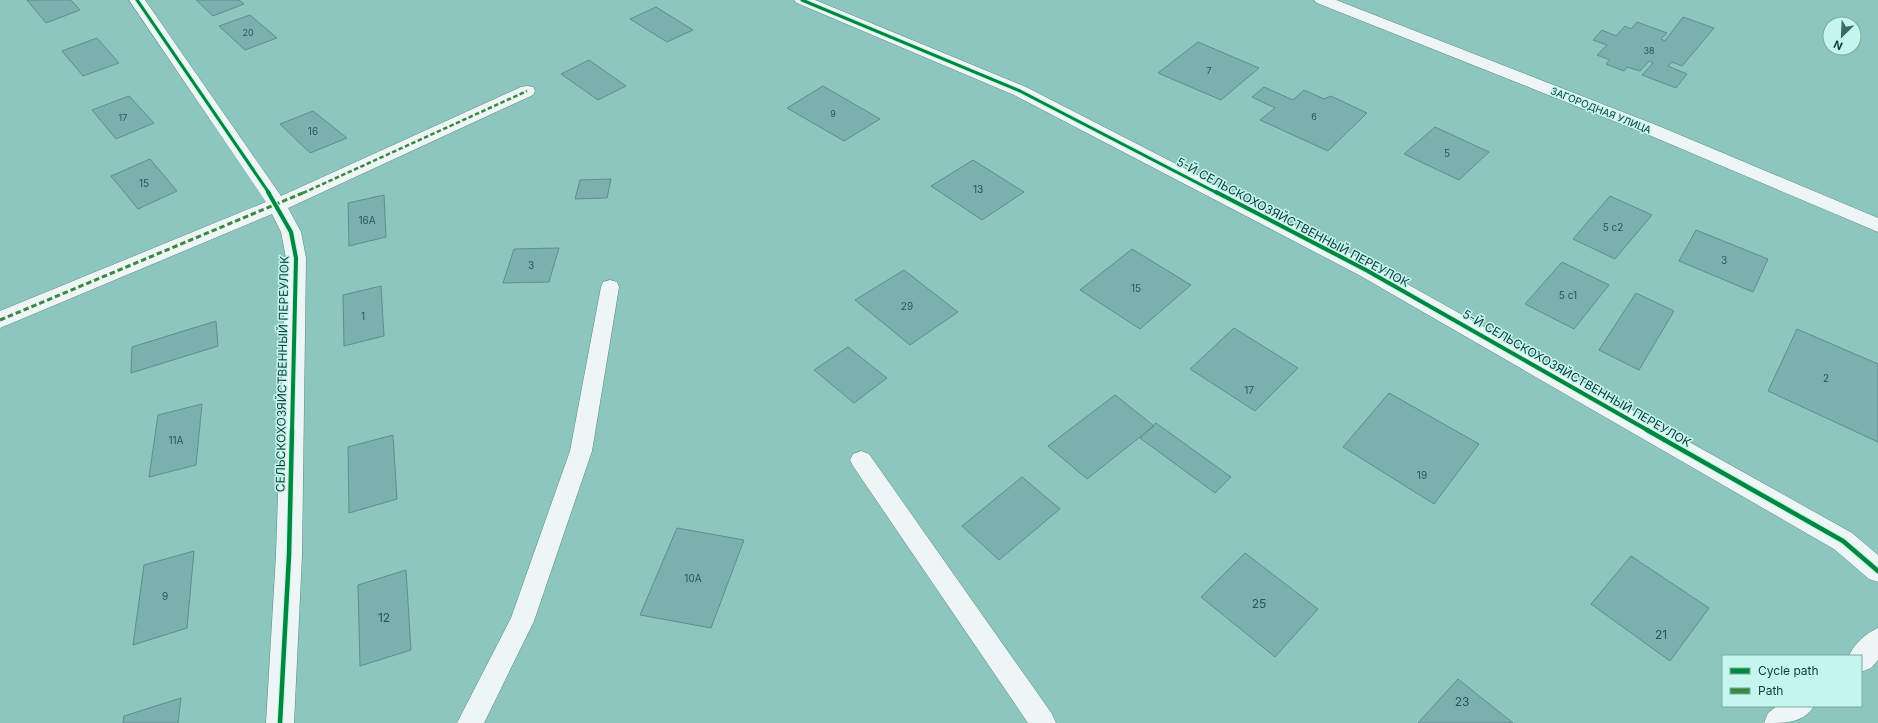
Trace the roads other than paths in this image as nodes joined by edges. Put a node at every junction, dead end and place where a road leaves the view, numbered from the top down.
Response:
1 (137, 0) edge
2 (802, 0) edge
3 (1322, 0) edge
4 (527, 91) dead end
5 (277, 205) junction
6 (1878, 225) edge
7 (610, 287) dead end
8 (0, 320) edge
9 (861, 460) dead end
10 (1878, 571) edge
11 (1878, 641) edge
12 (1862, 658) edge
13 (1799, 707) edge
14 (280, 723) edge
15 (470, 723) edge
16 (1043, 723) edge
17 (1778, 723) edge

1 - 5 street, СЕЛЬСКОХОЗЯЙСТВЕННЫЙ ПЕРЕУЛОК
2 - 10 street, 5-Й СЕЛЬСКОХОЗЯЙСТВЕННЫЙ ПЕРЕУЛОК
3 - 6 street, ЗАГОРОДНАЯ УЛИЦА
4 - 5 street
5 - 8 street
5 - 14 street, СЕЛЬСКОХОЗЯЙСТВЕННЫЙ ПЕРЕУЛОК
7 - 15 lane
9 - 16 lane
11 - 12 street
13 - 17 street

